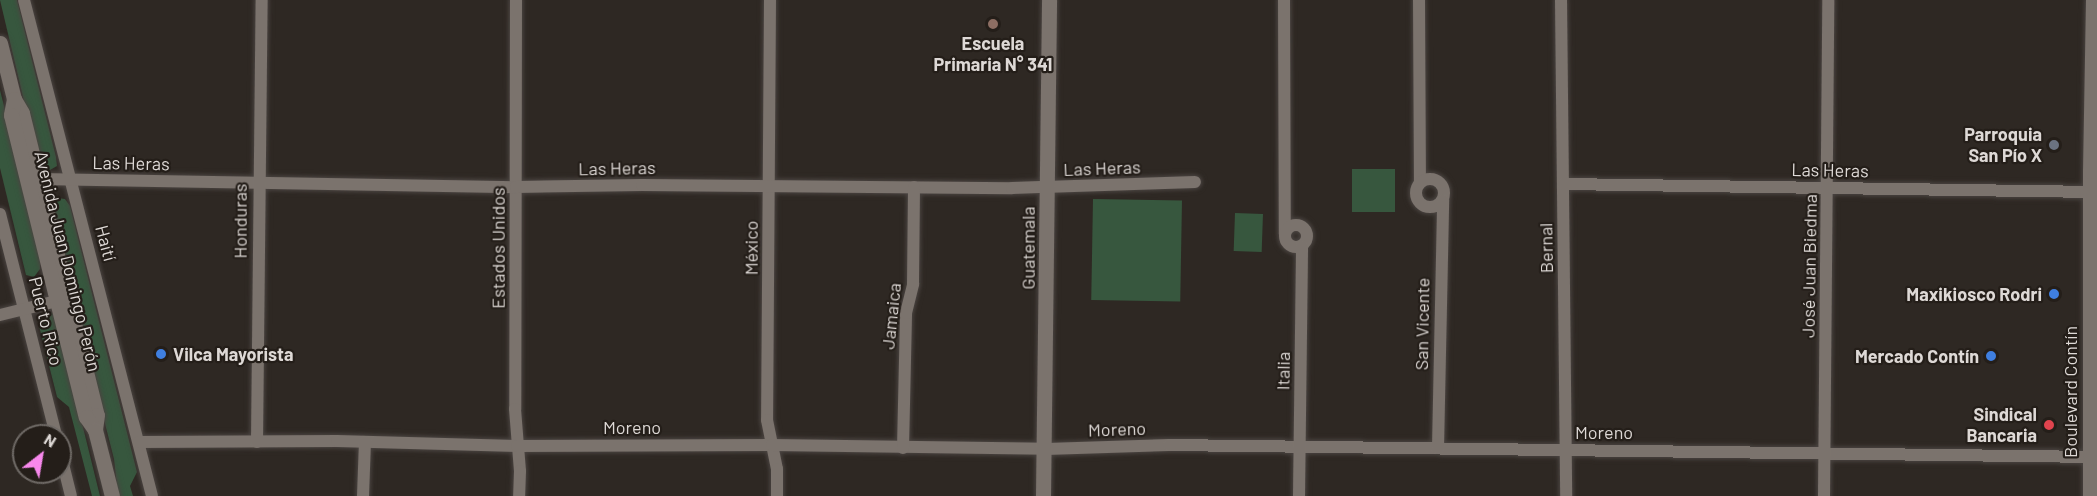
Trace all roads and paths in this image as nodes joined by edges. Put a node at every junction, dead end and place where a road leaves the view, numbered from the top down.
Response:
1 (24, 0) edge
2 (262, 0) edge
3 (516, 0) edge
4 (770, 0) edge
5 (1049, 0) edge
6 (1284, 0) edge
7 (1419, 0) edge
8 (1562, 0) edge
9 (1828, 0) edge
10 (2093, 0) edge
11 (0, 43) edge
12 (14, 99) junction
13 (39, 179) junction
14 (70, 180) junction
15 (1195, 182) dead end
16 (1420, 183) junction
17 (258, 184) junction
18 (1563, 184) junction
19 (516, 187) junction
20 (770, 187) junction
21 (914, 187) junction
22 (1047, 188) junction
23 (1828, 188) junction
24 (2093, 192) edge
25 (1443, 200) junction
26 (0, 214) edge
27 (1285, 234) junction
28 (1302, 246) junction
29 (57, 301) junction
30 (24, 309) junction
31 (0, 315) edge
32 (53, 424) edge
33 (95, 430) junction
34 (139, 442) junction
35 (257, 442) junction
36 (365, 442) junction
37 (772, 445) junction
38 (517, 446) junction
39 (903, 448) junction
40 (1300, 448) junction
41 (1438, 448) junction
42 (1046, 449) junction
43 (1566, 450) junction
44 (1824, 452) junction
45 (2093, 457) edge
46 (112, 496) edge
47 (152, 496) edge
48 (363, 496) edge
49 (519, 496) edge
50 (777, 496) edge
51 (1043, 496) edge
52 (1299, 496) edge
53 (1566, 496) edge
54 (1824, 496) edge
55 (2090, 496) edge

1 - 14 street, Haití
2 - 17 street, Honduras
3 - 19 street, Estados Unidos
4 - 20 street, México
5 - 22 main road, Guatemala
6 - 27 street
7 - 16 street
8 - 18 street, Bernal
9 - 23 street, José Juan Biedma
10 - 24 main road, Boulevard Contín
11 - 12 main road, Avenida Juan Domingo Perón
12 - 13 main road, Avenida Juan Domingo Perón
12 - 29 main road, Avenida Juan Domingo Perón
13 - 14 street, Las Heras
13 - 33 main road, Avenida Juan Domingo Perón
14 - 17 street, Las Heras
14 - 34 street, Haití
15 - 22 street, Las Heras
16 - 25 street
16 - 25 street
17 - 19 street, Las Heras
17 - 35 street, Honduras
18 - 23 street, Las Heras
18 - 43 street, Bernal
19 - 20 street, Las Heras
19 - 38 street, Estados Unidos
20 - 21 street, Las Heras
20 - 37 street, México
21 - 22 street, Las Heras
21 - 39 street, Jamaica
22 - 42 main road, Guatemala
23 - 24 street, Las Heras
23 - 44 street, José Juan Biedma
24 - 45 main road, Boulevard Contín
25 - 41 street, San Vicente
26 - 30 street, Puerto Rico
27 - 28 street
27 - 28 street, Italia
28 - 40 street, Italia
29 - 30 street
29 - 33 main road, Avenida Juan Domingo Perón
30 - 31 street
30 - 32 street, Puerto Rico
33 - 46 main road, Avenida Juan Domingo Perón
34 - 35 street, Moreno
34 - 47 street, Haití
35 - 36 street, Moreno
36 - 38 street, Moreno
36 - 48 street
37 - 38 street, Moreno
37 - 39 street, Moreno
37 - 50 street, México
38 - 49 street, Estados Unidos
39 - 42 street, Moreno
40 - 41 street, Moreno
40 - 42 street, Moreno
40 - 52 street, Italia
41 - 43 street, Moreno
42 - 51 main road, Guatemala
43 - 44 street, Moreno
43 - 53 street, Bernal
44 - 45 street, Moreno
44 - 54 street, José Juan Biedma
45 - 55 main road, Boulevard Contín

